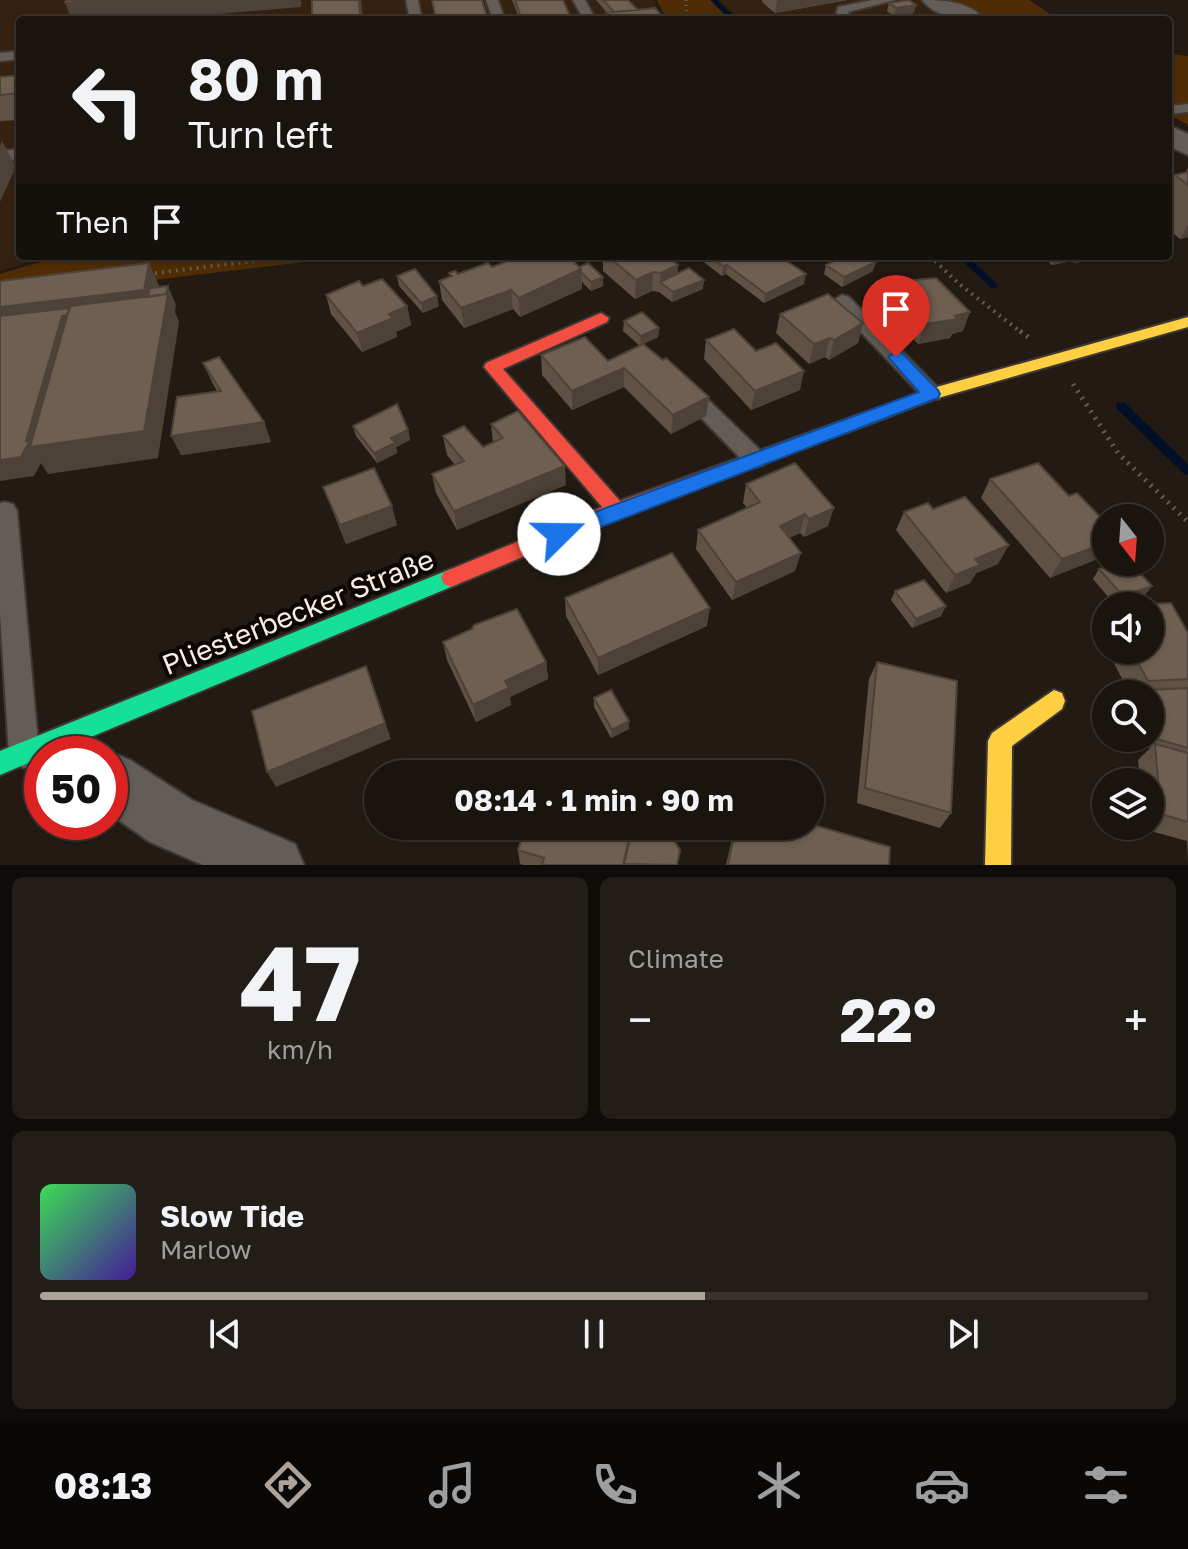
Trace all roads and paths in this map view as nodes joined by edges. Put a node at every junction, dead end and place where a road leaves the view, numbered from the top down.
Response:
1 (889, 0) edge
2 (934, 0) edge
3 (843, 16) edge
4 (965, 16) edge
5 (261, 260) edge
6 (139, 275) edge
7 (842, 301) edge
8 (601, 318) dead end
9 (1188, 322) edge
10 (674, 378) edge
11 (932, 394) junction
12 (755, 459) junction
13 (616, 510) junction
14 (0, 512) edge
15 (1054, 701) dead end
16 (101, 736) edge
17 (12, 758) edge
18 (128, 792) edge
19 (274, 865) edge
20 (998, 865) edge

1 - 3 lane
2 - 4 street
5 - 6 path
7 - 11 lane
8 - 13 main road
9 - 11 main road, Pliesterbecker Straße
10 - 12 lane
11 - 12 main road, Pliesterbecker Straße
12 - 13 main road, Pliesterbecker Straße
13 - 16 main road, Pliesterbecker Straße
14 - 17 lane
15 - 20 main road
18 - 19 street

